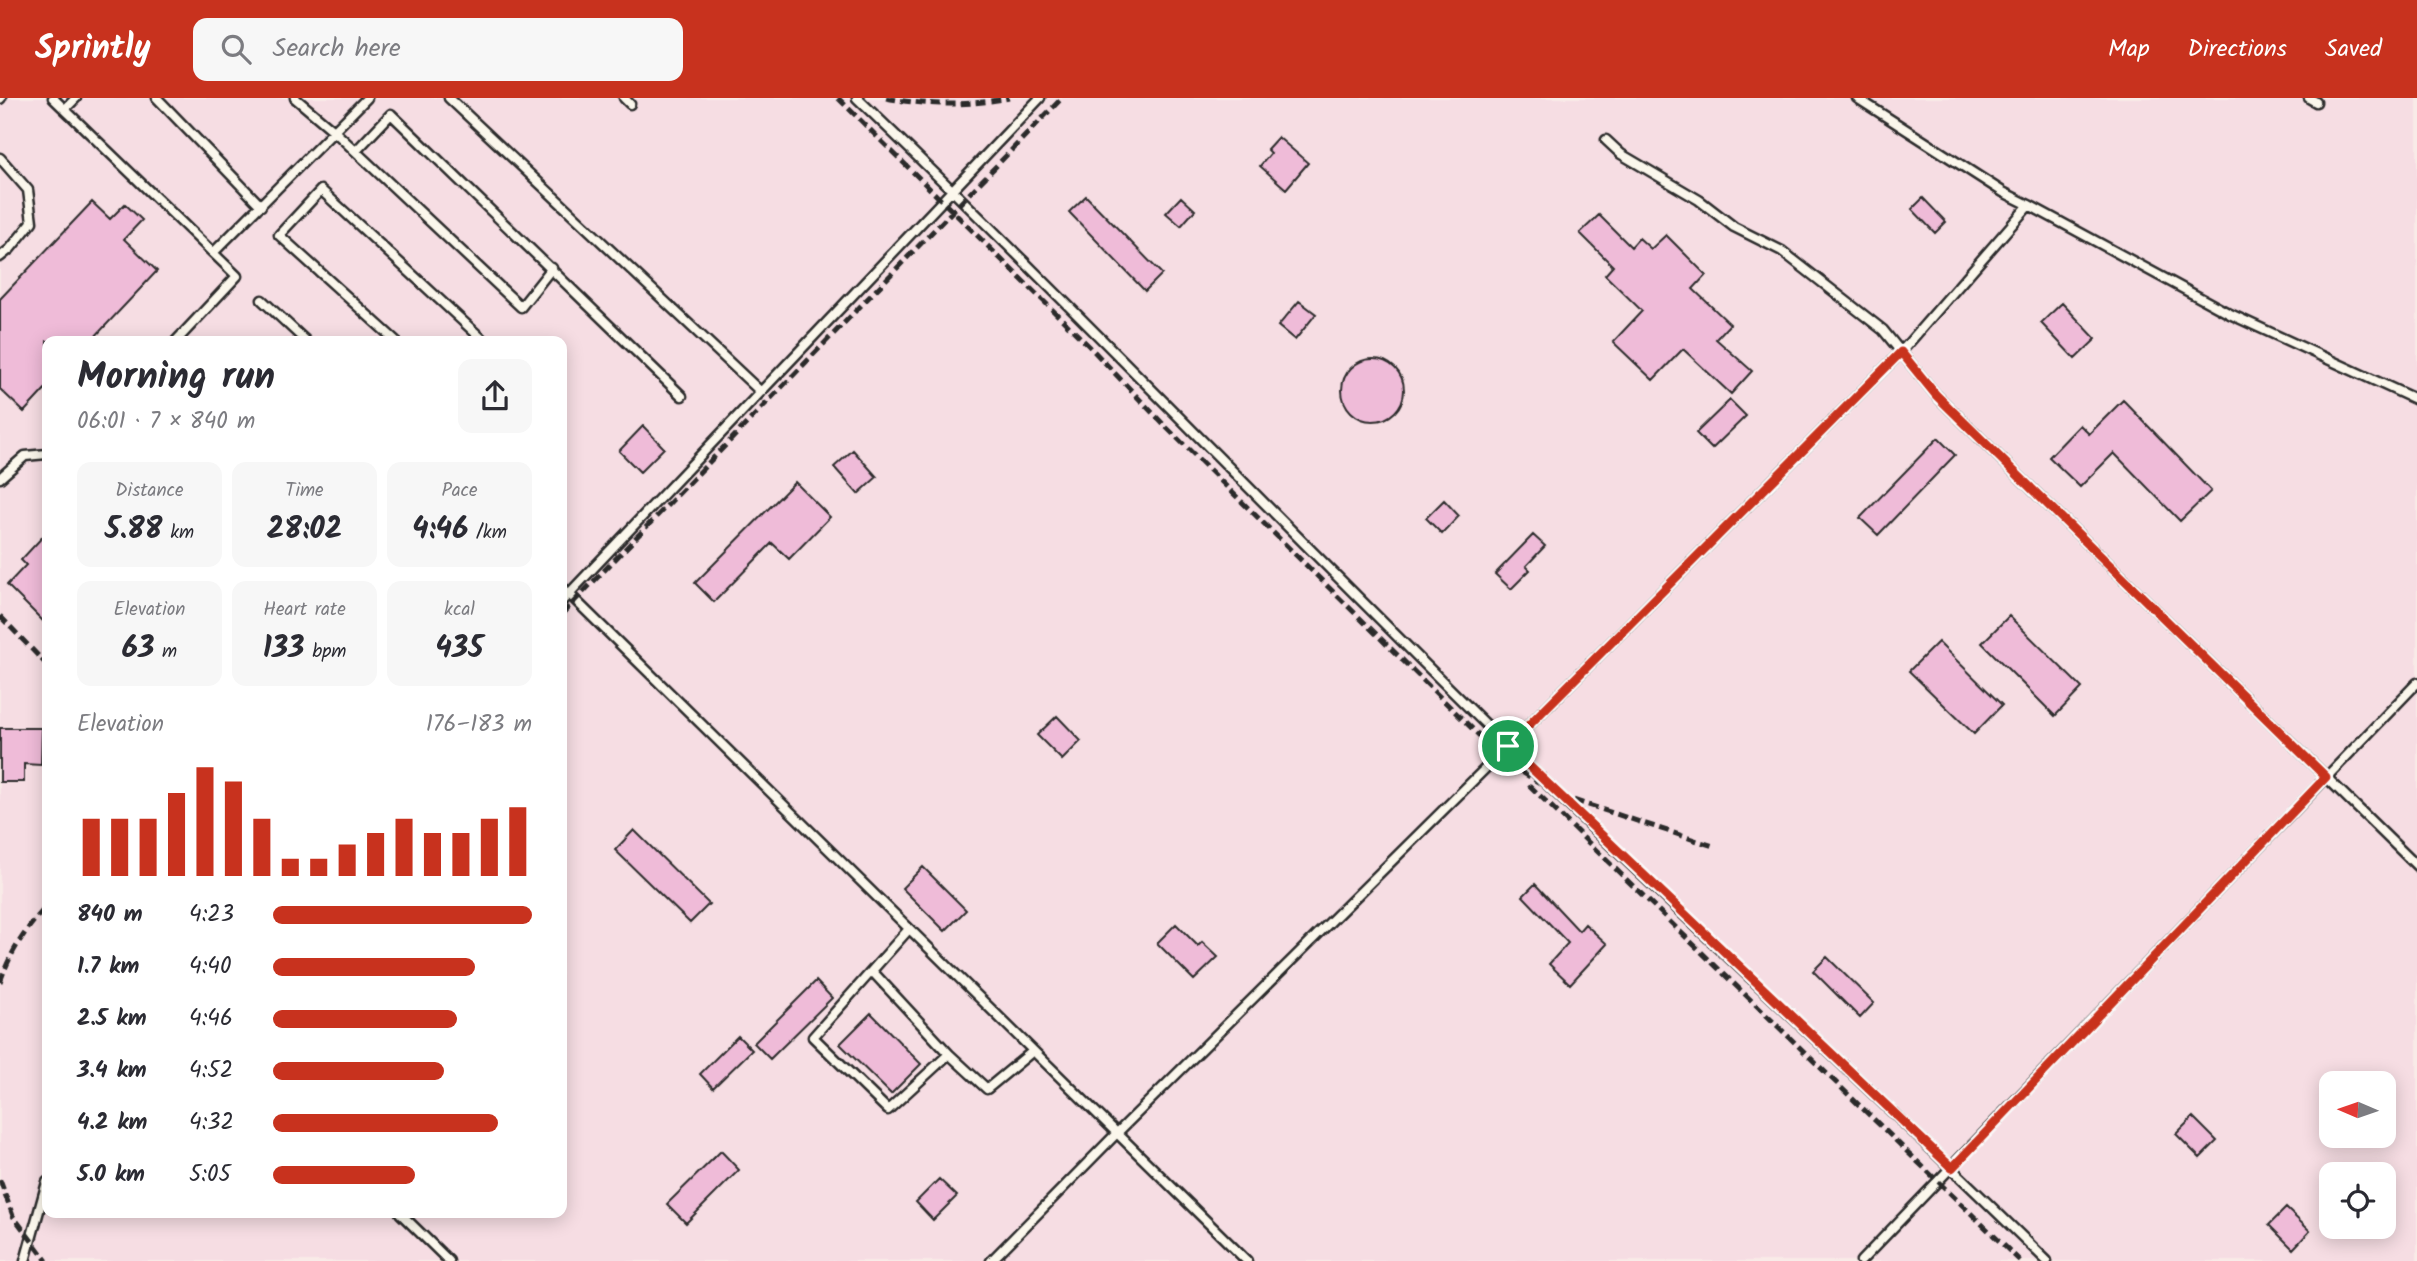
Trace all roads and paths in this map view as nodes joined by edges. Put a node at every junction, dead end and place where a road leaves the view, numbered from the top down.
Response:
1 (53, 98) edge
2 (76, 98) edge
3 (158, 98) edge
4 (295, 98) edge
5 (367, 98) edge
6 (449, 98) edge
7 (857, 98) edge
8 (1040, 98) edge
9 (1857, 98) edge
10 (65, 109) junction
11 (334, 131) junction
12 (1606, 140) dead end
13 (356, 151) junction
14 (0, 159) edge
15 (953, 190) junction
16 (2029, 205) junction
17 (261, 206) junction
18 (213, 253) junction
19 (0, 257) edge
20 (552, 268) junction
21 (262, 300) dead end
22 (181, 336) edge
23 (301, 336) edge
24 (390, 336) edge
25 (479, 336) edge
26 (1901, 352) junction
27 (761, 392) junction
28 (682, 396) dead end
29 (2417, 400) edge
30 (42, 455) edge
31 (0, 478) edge
32 (569, 594) joint
33 (2417, 683) edge
34 (1508, 746) junction
35 (2326, 777) junction
36 (2417, 866) edge
37 (909, 929) junction
38 (872, 971) junction
39 (1033, 1051) junction
40 (949, 1054) junction
41 (1117, 1133) junction
42 (1952, 1168) junction
43 (42, 1200) edge
44 (405, 1218) edge
45 (25, 1261) edge
46 (449, 1261) edge
47 (991, 1261) edge
48 (1247, 1261) edge
49 (1861, 1261) edge
50 (2047, 1261) edge

1 - 10 lane
2 - 10 lane
3 - 17 lane
4 - 11 lane
5 - 11 lane
6 - 27 lane
7 - 15 lane
8 - 15 lane
9 - 16 lane
10 - 18 lane
11 - 13 lane
11 - 17 lane
12 - 26 lane
13 - 20 lane
13 - 20 lane
14 - 19 lane
15 - 27 lane
15 - 34 lane
16 - 26 lane
16 - 29 lane
17 - 18 lane
18 - 22 lane
20 - 28 lane
21 - 23 lane
24 - 25 lane
26 - 34 lane
26 - 35 lane
27 - 32 lane
30 - 31 lane
32 - 37 lane
33 - 35 lane
34 - 41 lane
34 - 42 lane
35 - 36 lane
35 - 42 lane
37 - 38 lane
37 - 39 lane
38 - 40 lane
38 - 40 lane
39 - 40 lane
39 - 41 lane
41 - 47 lane
41 - 48 lane
42 - 49 lane
42 - 50 lane
43 - 45 lane
44 - 46 lane

